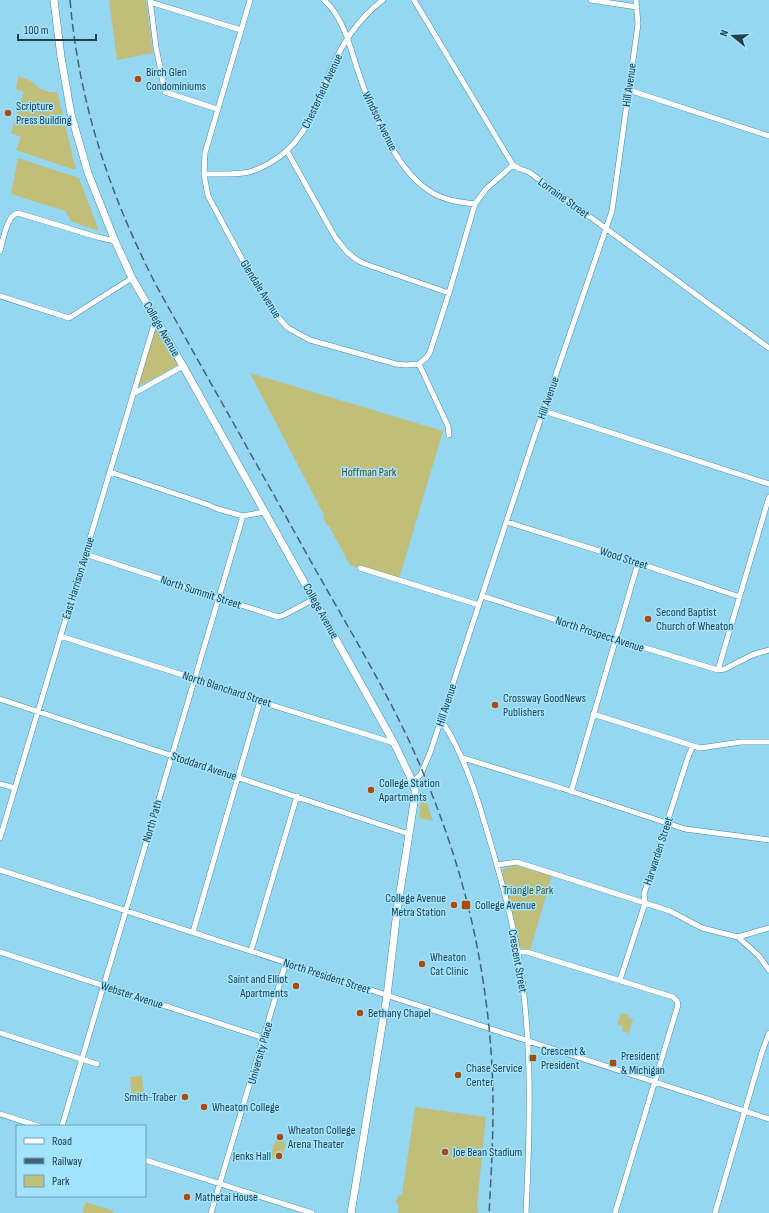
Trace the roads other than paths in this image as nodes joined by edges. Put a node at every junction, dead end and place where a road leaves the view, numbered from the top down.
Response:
1 (54, 0) edge
2 (250, 0) edge
3 (324, 0) edge
4 (383, 0) edge
5 (414, 0) edge
6 (591, 0) edge
7 (636, 0) edge
8 (150, 1) edge
9 (637, 7) junction
10 (241, 30) junction
11 (348, 38) junction
12 (629, 90) junction
13 (217, 109) junction
14 (769, 136) edge
15 (287, 150) junction
16 (513, 165) junction
17 (204, 174) junction
18 (475, 204) junction
19 (606, 228) junction
20 (115, 242) junction
21 (0, 251) edge
22 (132, 278) junction
23 (449, 293) junction
24 (0, 296) edge
25 (156, 318) junction
26 (769, 348) edge
27 (419, 364) junction
28 (184, 366) junction
29 (133, 394) junction
30 (544, 411) junction
31 (448, 435) dead end
32 (110, 472) junction
33 (769, 484) edge
34 (769, 497) edge
35 (264, 512) junction
36 (243, 516) junction
37 (507, 522) junction
38 (85, 554) junction
39 (638, 563) junction
40 (360, 568) dead end
41 (482, 596) junction
42 (740, 597) junction
43 (219, 598) junction
44 (314, 599) junction
45 (479, 604) junction
46 (60, 636) junction
47 (616, 639) junction
48 (769, 650) edge
49 (718, 670) junction
50 (195, 680) junction
51 (0, 699) edge
52 (260, 701) junction
53 (38, 711) junction
54 (593, 714) junction
55 (441, 721) junction
56 (769, 742) edge
57 (394, 743) junction
58 (693, 746) junction
59 (172, 755) junction
60 (463, 758) junction
61 (237, 777) junction
62 (412, 783) junction
63 (0, 784) edge
64 (15, 788) junction
65 (571, 792) junction
66 (297, 796) junction
67 (667, 824) junction
68 (408, 834) junction
69 (0, 838) edge
70 (769, 840) edge
71 (497, 865) junction
72 (0, 870) edge
73 (645, 903) junction
74 (126, 910) junction
75 (769, 928) edge
76 (193, 932) junction
77 (738, 937) junction
78 (252, 951) junction
79 (0, 952) edge
80 (518, 952) junction
81 (286, 962) junction
82 (769, 970) edge
83 (620, 980) junction
84 (104, 986) junction
85 (387, 996) junction
86 (769, 1032) edge
87 (0, 1033) edge
88 (264, 1038) junction
89 (528, 1041) junction
90 (82, 1059) junction
91 (97, 1064) dead end
92 (655, 1082) junction
93 (745, 1111) junction
94 (0, 1114) edge
95 (769, 1119) edge
96 (35, 1125) edge
97 (62, 1125) edge
98 (146, 1160) edge
99 (220, 1184) junction
100 (212, 1213) edge
101 (312, 1213) edge
102 (351, 1213) edge
103 (526, 1213) edge
104 (615, 1213) edge
105 (715, 1213) edge

1 - 20 street, College Avenue
2 - 10 street, Glendale Avenue
3 - 11 street, Windsor Avenue
4 - 11 street, Chesterfield Avenue
5 - 16 street
6 - 9 street
7 - 9 street, Hill Avenue
8 - 10 street
8 - 13 street
9 - 12 street, Hill Avenue
10 - 13 street, Glendale Avenue
11 - 15 street, Chesterfield Avenue
11 - 18 street, Windsor Avenue
12 - 14 street
12 - 19 street, Hill Avenue
13 - 17 street, Glendale Avenue
15 - 17 street, Chesterfield Avenue
15 - 23 street
16 - 18 street
16 - 19 street, Lorraine Street
17 - 27 street, Glendale Avenue
18 - 23 street
19 - 26 street, Lorraine Street
19 - 30 street, Hill Avenue
20 - 21 street
20 - 22 street, College Avenue
22 - 24 street
22 - 25 street, College Avenue
23 - 27 street
25 - 28 street, College Avenue
25 - 29 street, East Harrison Avenue
27 - 31 street
28 - 29 street
28 - 35 street, College Avenue
29 - 32 street, East Harrison Avenue
30 - 33 street
30 - 37 street, Hill Avenue
32 - 36 street
32 - 38 street, East Harrison Avenue
34 - 42 street
35 - 36 street
35 - 44 street, College Avenue
36 - 43 street, North Path
37 - 39 street, Wood Street
37 - 41 street, Hill Avenue
38 - 43 street, North Summit Street
38 - 46 street, East Harrison Avenue
39 - 42 street, Wood Street
39 - 47 street
40 - 45 street
41 - 45 street, Hill Avenue
41 - 47 street, North Prospect Avenue
42 - 49 street
43 - 44 street, North Summit Street
43 - 50 street, North Path
44 - 57 street, College Avenue
45 - 55 street, Hill Avenue
46 - 50 street, North Blanchard Street
46 - 53 street, East Harrison Avenue
47 - 49 street, North Prospect Avenue
47 - 54 street
48 - 49 street
50 - 52 street, North Blanchard Street
50 - 59 street, North Path
51 - 53 street, Stoddard Avenue
52 - 57 street, North Blanchard Street
52 - 61 street
53 - 59 street, Stoddard Avenue
53 - 64 street, East Harrison Avenue
54 - 58 street
54 - 65 street
55 - 60 street, Crescent Street
55 - 62 street, Hill Avenue
56 - 58 street
57 - 62 street, College Avenue
58 - 67 street, Harwarden Street
59 - 61 street, Stoddard Avenue
59 - 74 street, North Path
60 - 65 street
60 - 71 street, Crescent Street
61 - 66 street, Stoddard Avenue
61 - 76 street
62 - 68 street, College Avenue
63 - 64 street
64 - 69 street, East Harrison Avenue
65 - 67 street
66 - 68 street, Stoddard Avenue
66 - 78 street
67 - 70 street
67 - 73 street, Harwarden Street
68 - 85 street, College Avenue
71 - 73 street
71 - 80 street, Crescent Street
72 - 74 street, North President Street
73 - 77 street
73 - 83 street, Harwarden Street
74 - 76 street, North President Street
74 - 84 street, North Path
75 - 77 street
76 - 78 street, North President Street
77 - 82 street
78 - 81 street, North President Street
79 - 84 street, Webster Avenue
80 - 83 street
80 - 89 street, Crescent Street
81 - 85 street, North President Street
81 - 88 street, University Place
83 - 92 street
84 - 88 street, Webster Avenue
84 - 90 street, North Path
85 - 89 street, North President Street
85 - 102 street, College Avenue
86 - 93 street
87 - 90 street
88 - 99 street, University Place
89 - 92 street, North President Street
89 - 103 street, Crescent Street
90 - 91 street
90 - 97 street, North Path
92 - 93 street, North President Street
92 - 104 street
93 - 95 street, North President Street
93 - 105 street
94 - 96 street
98 - 99 street
99 - 100 street, University Place
99 - 101 street

